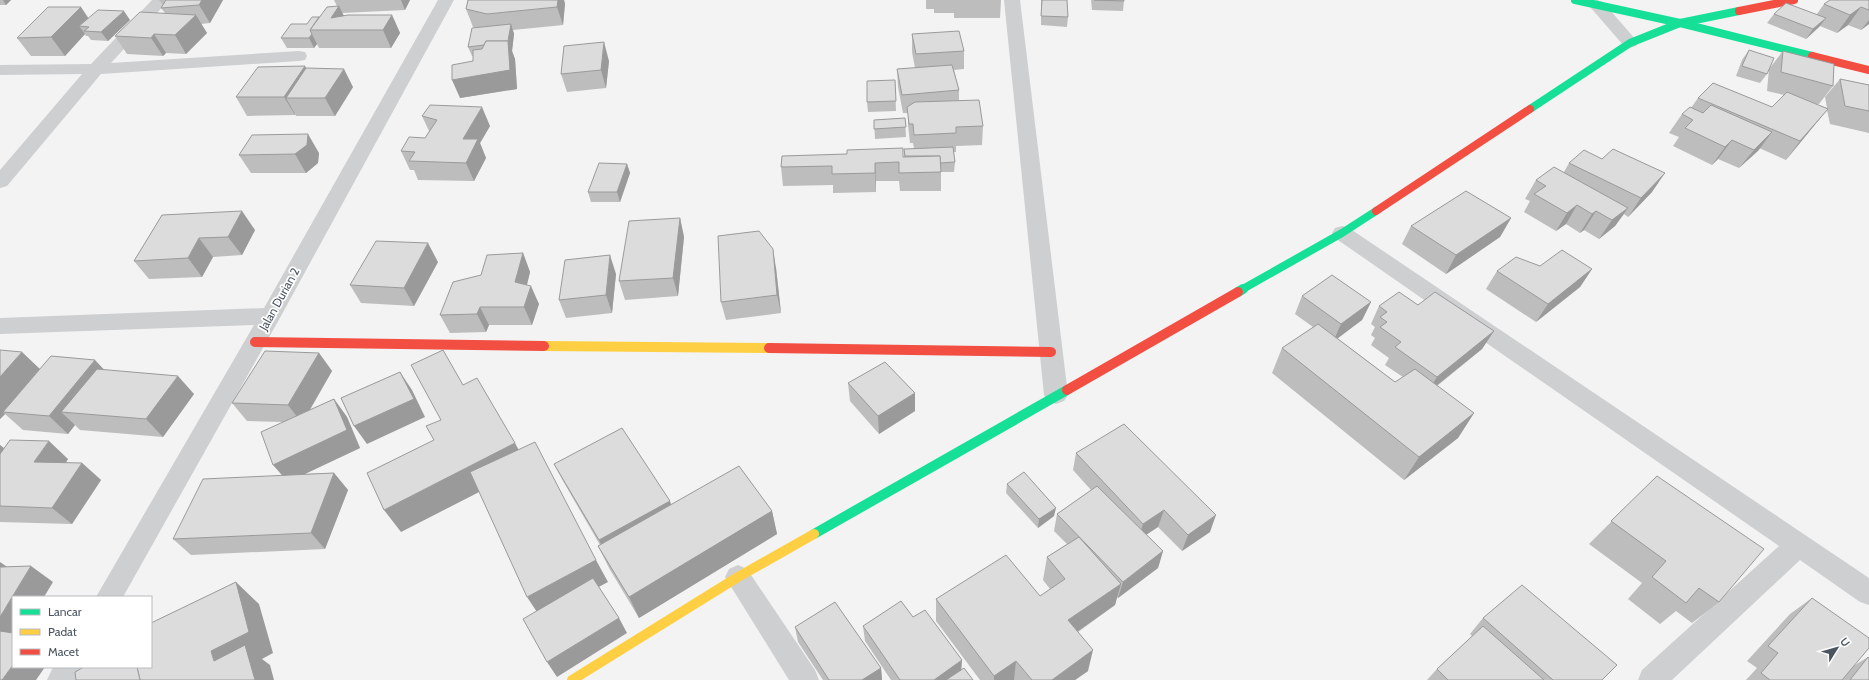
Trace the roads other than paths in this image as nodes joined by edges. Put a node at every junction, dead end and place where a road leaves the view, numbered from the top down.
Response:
1 (161, 0) edge
2 (446, 0) edge
3 (1012, 0) edge
4 (1575, 0) edge
5 (1794, 0) edge
6 (1597, 5) junction
7 (1680, 23) junction
8 (1630, 43) junction
9 (299, 56) dead end
10 (96, 69) junction
11 (0, 70) edge
12 (1869, 70) edge
13 (0, 182) edge
14 (1342, 233) junction
15 (270, 316) junction
16 (0, 326) edge
17 (255, 342) junction
18 (1051, 352) junction
19 (1056, 395) junction
20 (1799, 544) junction
21 (738, 577) junction
22 (1869, 593) edge
23 (110, 596) edge
24 (68, 668) edge
25 (61, 680) edge
26 (572, 680) edge
27 (806, 680) edge
28 (1652, 680) edge

1 - 10 street
2 - 15 street, Jalan Durian 2
3 - 18 street
4 - 6 street
5 - 7 street
6 - 7 street
6 - 8 street
7 - 8 street
7 - 12 street
8 - 14 street
9 - 10 street
10 - 11 street
10 - 13 street
14 - 19 street
14 - 20 street
15 - 16 street
15 - 17 street, Jalan Durian 2
17 - 18 street
17 - 23 street, Jalan Durian 2
18 - 19 street
19 - 21 street
20 - 22 street
20 - 28 street
21 - 26 street
21 - 27 street
24 - 25 street

